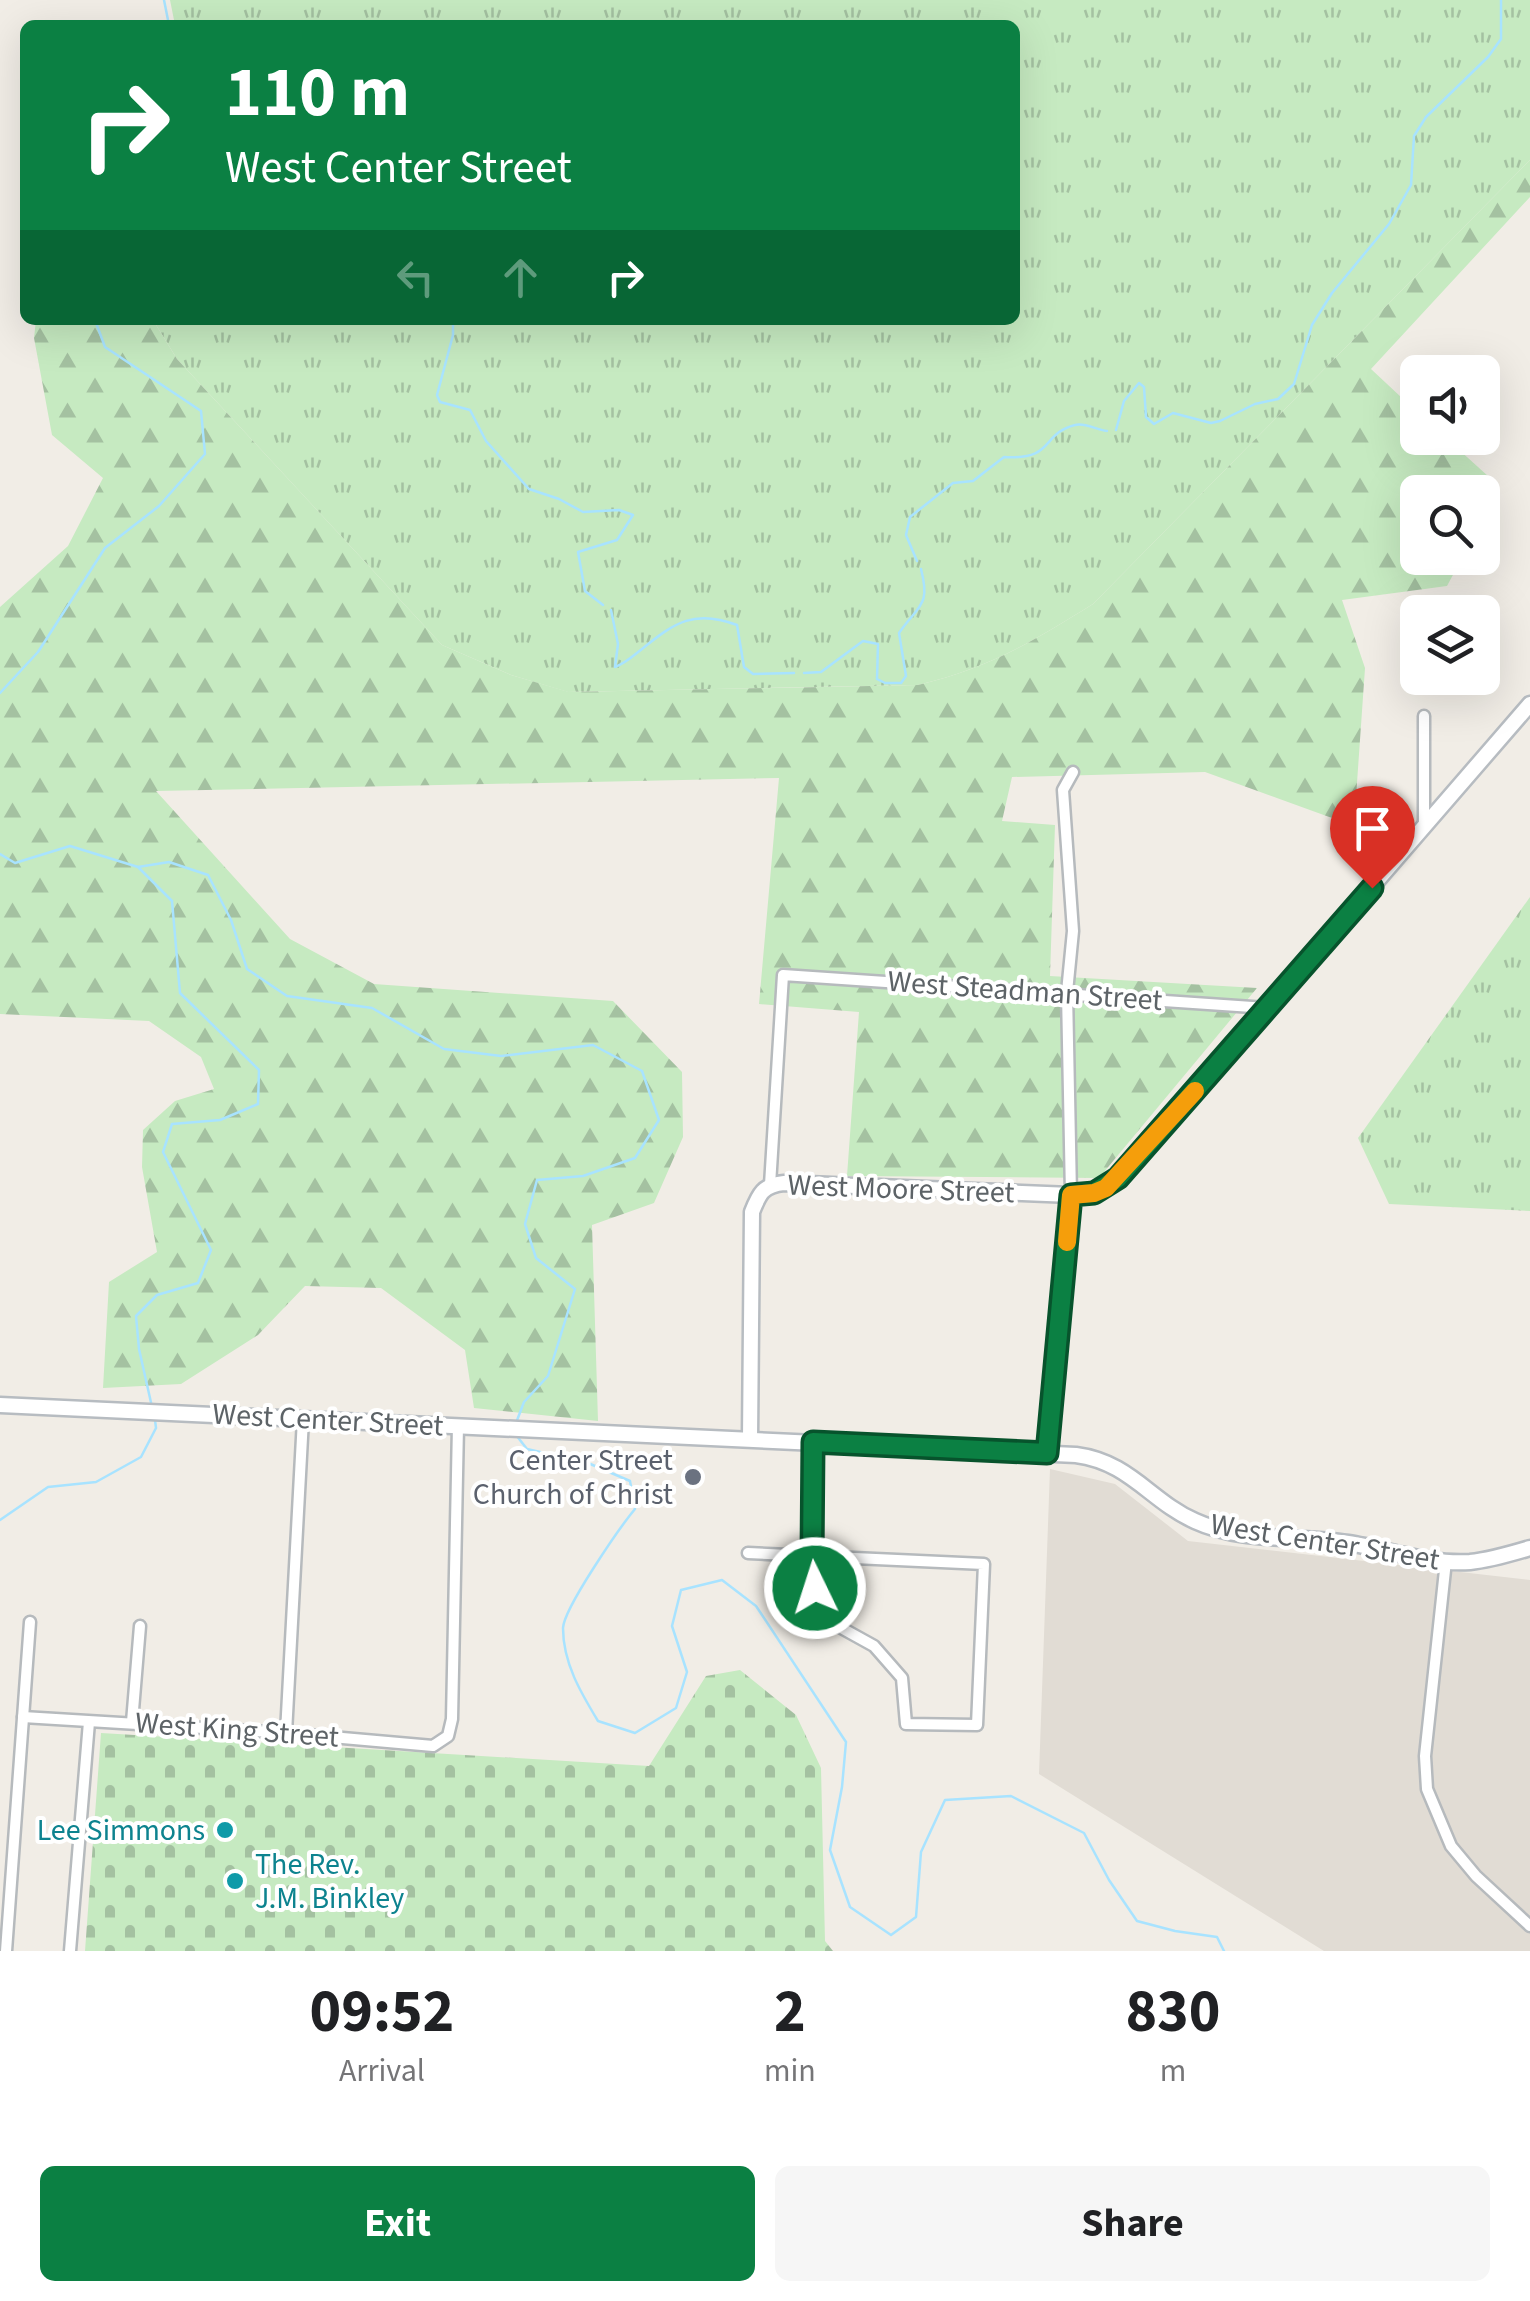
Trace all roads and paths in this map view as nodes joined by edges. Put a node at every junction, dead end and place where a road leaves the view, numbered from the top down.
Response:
1 (1530, 704) edge
2 (1424, 716) dead end
3 (1072, 772) dead end
4 (1424, 827) junction
5 (1068, 992) junction
6 (1268, 1008) junction
7 (770, 1184) junction
8 (1071, 1195) junction
9 (0, 1405) edge
10 (303, 1419) junction
11 (458, 1426) junction
12 (750, 1439) junction
13 (813, 1442) junction
14 (1047, 1453) junction
15 (1530, 1548) edge
16 (748, 1553) dead end
17 (812, 1556) junction
18 (1446, 1561) junction
19 (30, 1622) dead end
20 (140, 1626) dead end
21 (23, 1717) junction
22 (89, 1722) junction
23 (132, 1722) junction
24 (286, 1733) junction
25 (1530, 1926) edge
26 (6, 1951) edge
27 (70, 1951) edge

1 - 4 street, West Moore Street
2 - 4 street
3 - 5 street
4 - 6 street, West Moore Street
5 - 6 street, West Steadman Street
5 - 7 street, West Steadman Street
5 - 8 street
6 - 8 street, West Moore Street
7 - 8 street, West Moore Street
7 - 12 street
8 - 14 street
9 - 10 street, West Center Street
10 - 11 street, West Center Street
10 - 24 street
11 - 12 street, West Center Street
11 - 24 street, West King Street
12 - 13 street, West Center Street
13 - 14 street, West Center Street
13 - 17 street
14 - 18 street, West Center Street
15 - 18 street, West Center Street
16 - 17 street
17 - 17 street
18 - 25 street
19 - 21 street
20 - 23 street
21 - 22 street, West King Street
21 - 26 street
22 - 23 street, West King Street
22 - 27 street
23 - 24 street, West King Street

